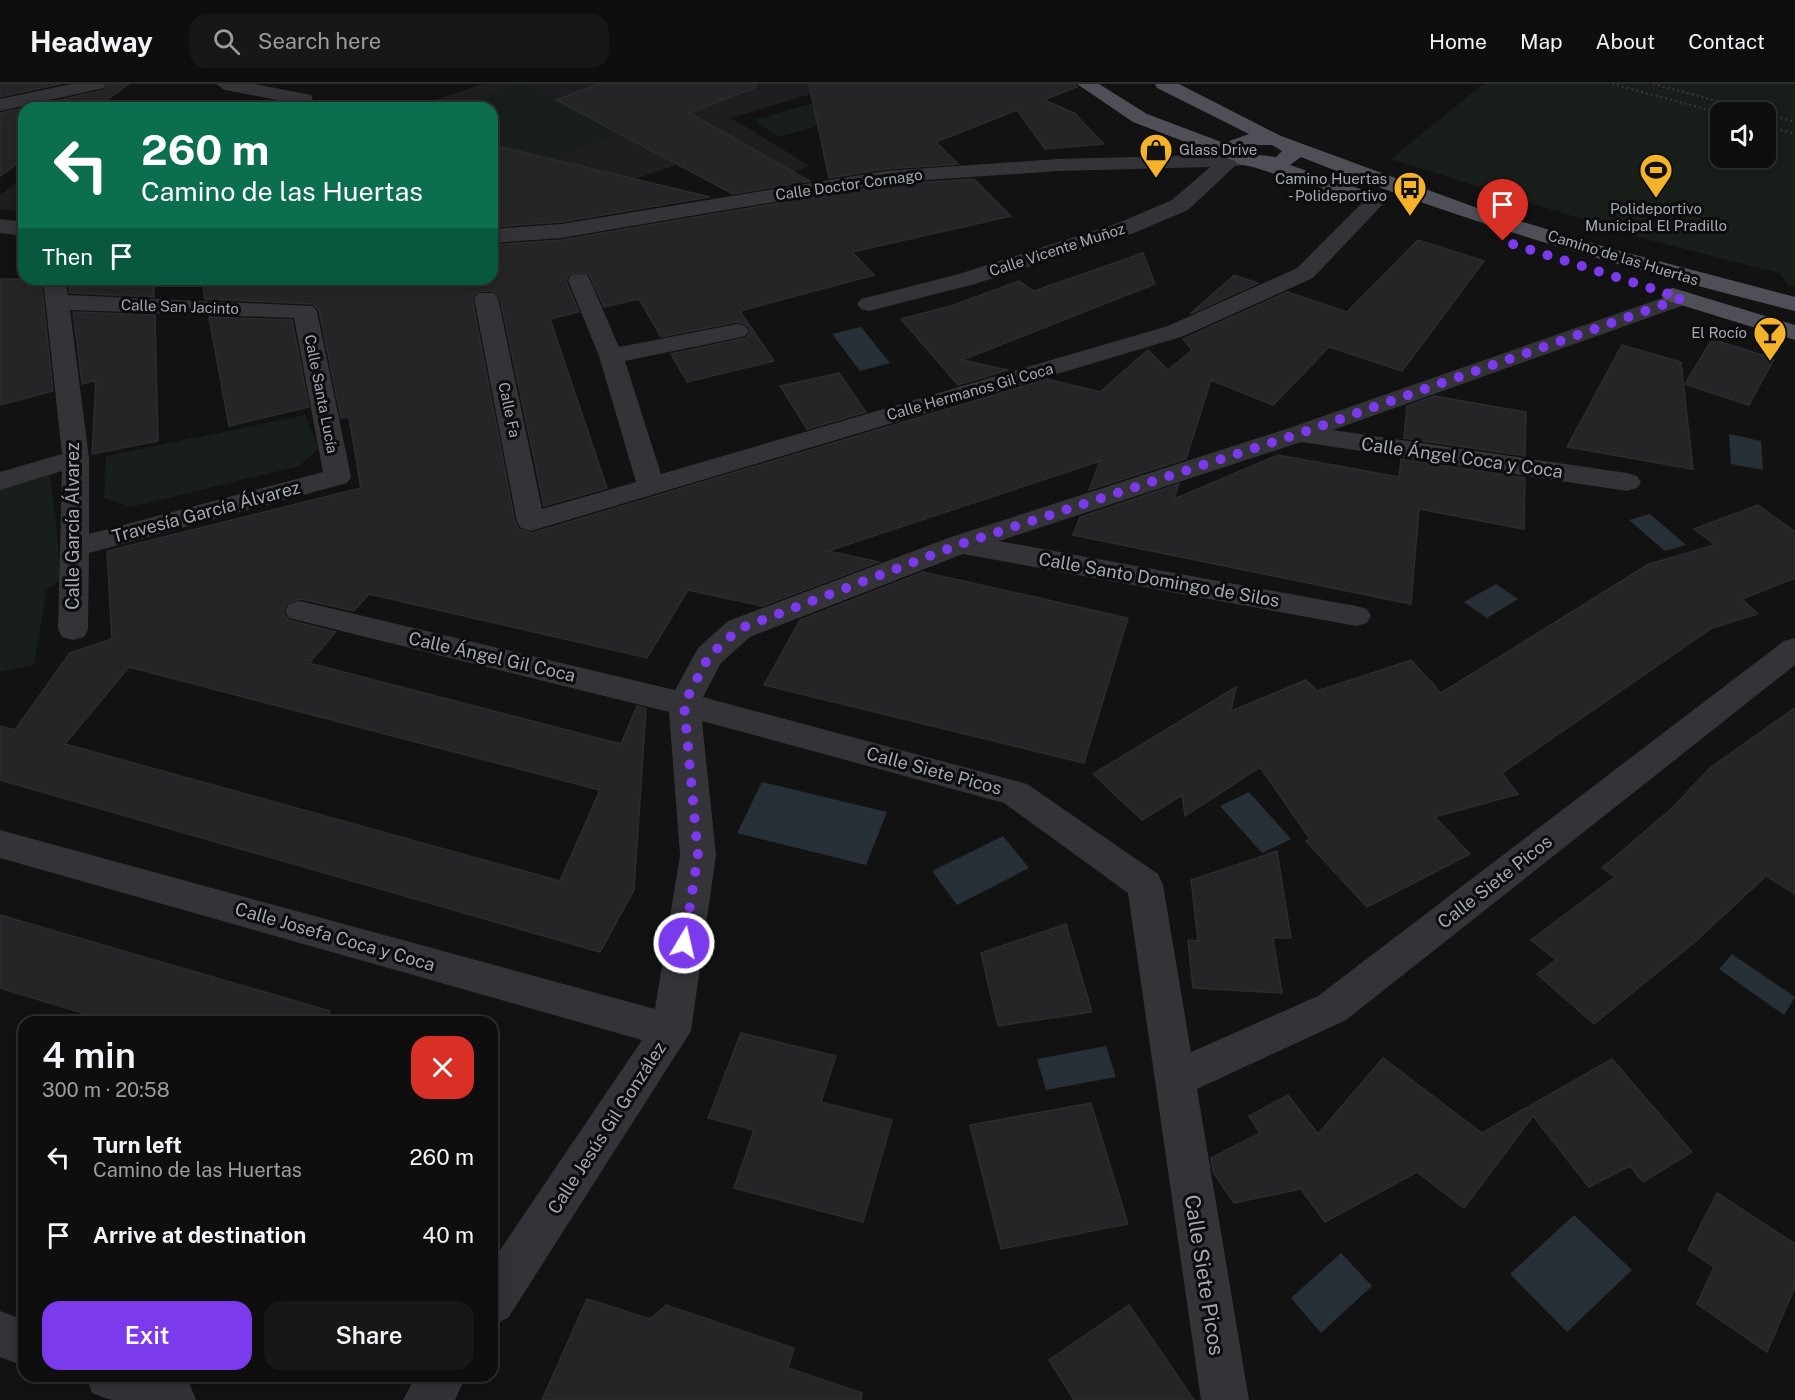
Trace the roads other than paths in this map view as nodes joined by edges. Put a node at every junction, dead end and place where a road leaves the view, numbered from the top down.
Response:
1 (98, 84) edge
2 (225, 84) edge
3 (1086, 84) edge
4 (1164, 84) edge
5 (304, 99) dead end
6 (0, 105) edge
7 (1281, 142) junction
8 (1242, 159) junction
9 (1375, 201) junction
10 (0, 226) edge
11 (18, 228) edge
12 (498, 236) edge
13 (579, 280) dead end
14 (55, 291) edge
15 (486, 298) dead end
16 (1682, 298) junction
17 (869, 304) dead end
18 (1795, 304) edge
19 (305, 311) joint
20 (737, 331) dead end
21 (1795, 333) edge
22 (611, 356) junction
23 (1298, 434) junction
24 (76, 458) junction
25 (337, 477) joint
26 (0, 481) edge
27 (1627, 482) dead end
28 (651, 485) junction
29 (531, 522) joint
30 (961, 544) junction
31 (75, 548) junction
32 (300, 611) dead end
33 (1356, 616) dead end
34 (73, 629) dead end
35 (1795, 649) edge
36 (684, 704) junction
37 (0, 844) edge
38 (671, 1031) junction
39 (1174, 1079) junction
40 (498, 1293) edge
41 (0, 1334) edge
42 (18, 1341) edge
43 (125, 1382) edge
44 (439, 1382) edge
45 (172, 1400) edge
46 (427, 1400) edge
47 (1225, 1400) edge

1 - 6 street
2 - 5 street
3 - 8 main road, Camino de las Huertas
4 - 7 main road, Camino de las Huertas
7 - 8 main road
7 - 18 main road, Camino de las Huertas
8 - 9 main road, Camino de las Huertas
8 - 12 street, Calle Doctor Cornago
8 - 17 street, Calle Vicente Muñoz
9 - 16 main road, Camino de las Huertas
9 - 28 street, Calle Hermanos Gil Coca
10 - 11 street
13 - 22 street
14 - 19 street, Calle San Jacinto
14 - 24 street, Calle García Álvarez
15 - 29 street, Calle Fa
16 - 21 main road, Camino de las Huertas
16 - 23 street
19 - 25 street, Calle Santa Lucía
20 - 22 street
22 - 28 street
23 - 27 street, Calle Ángel Coca y Coca
23 - 30 street
24 - 26 street
24 - 31 street, Calle García Álvarez
25 - 31 street, Travesía García Álvarez
28 - 29 street, Calle Hermanos Gil Coca
30 - 33 street, Calle Santo Domingo de Silos
30 - 36 street
31 - 34 street, Calle García Álvarez
32 - 36 street, Calle Ángel Gil Coca
35 - 39 street, Calle Siete Picos
36 - 38 street, Calle Jesús Gil González
36 - 39 street, Calle Siete Picos
37 - 38 street, Calle Josefa Coca y Coca
38 - 40 street, Calle Jesús Gil González
39 - 47 street, Calle Siete Picos
41 - 42 street
43 - 45 street
44 - 46 street

